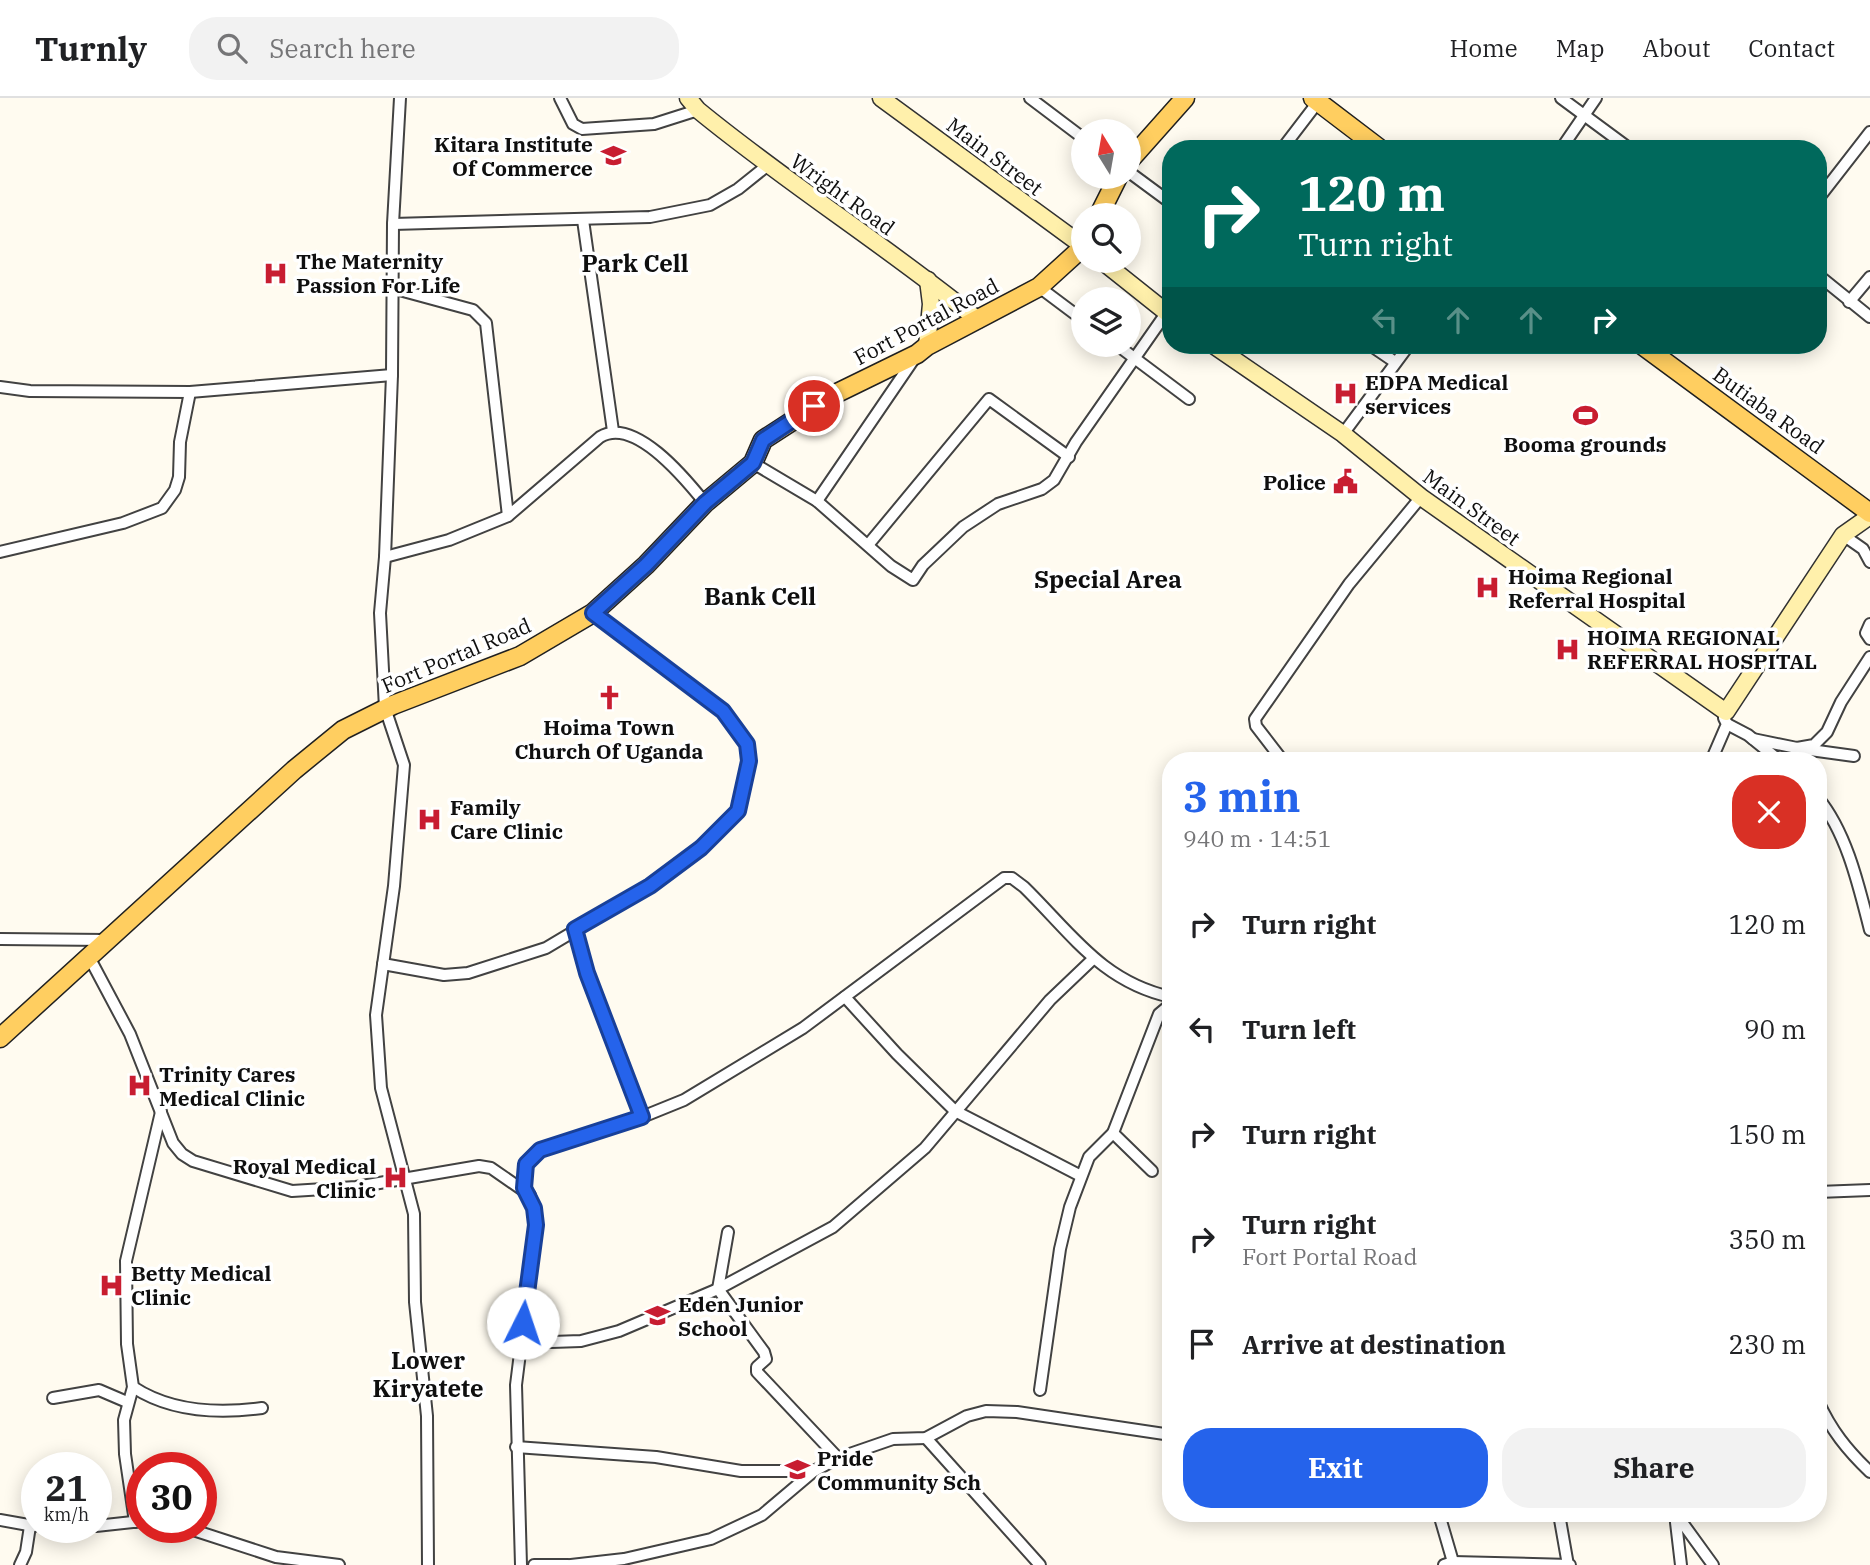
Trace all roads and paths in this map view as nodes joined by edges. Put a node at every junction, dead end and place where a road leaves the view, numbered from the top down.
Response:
1 (400, 98) edge
2 (560, 98) edge
3 (881, 98) edge
4 (1030, 98) edge
5 (1561, 98) edge
6 (1596, 98) edge
7 (1317, 99) edge
8 (1180, 100) edge
9 (693, 104) edge
10 (1584, 115) junction
11 (1071, 129) edge
12 (1870, 132) edge
13 (1288, 140) edge
14 (1369, 140) edge
15 (1567, 140) edge
16 (1618, 140) edge
17 (1141, 147) edge
18 (768, 165) junction
19 (1141, 181) edge
20 (1827, 187) edge
21 (1162, 196) edge
22 (583, 220) junction
23 (393, 224) junction
24 (1071, 238) edge
25 (1071, 258) edge
26 (1118, 273) edge
27 (1870, 277) edge
28 (928, 280) junction
29 (1827, 283) edge
30 (1039, 287) junction
31 (392, 288) junction
32 (1849, 302) junction
33 (1162, 307) edge
34 (1071, 311) edge
35 (1870, 317) edge
36 (978, 320) junction
37 (1162, 322) edge
38 (922, 350) junction
39 (1226, 354) edge
40 (1383, 354) edge
41 (1402, 354) edge
42 (1654, 354) edge
43 (1133, 357) edge
44 (1136, 359) junction
45 (1395, 362) junction
46 (392, 375) junction
47 (0, 387) edge
48 (190, 392) junction
49 (1189, 399) dead end
50 (613, 431) junction
51 (1343, 433) junction
52 (1069, 457) junction
53 (753, 463) junction
54 (1421, 497) junction
55 (817, 501) junction
56 (705, 503) junction
57 (1870, 514) edge
58 (508, 516) junction
59 (1843, 535) junction
60 (868, 545) junction
61 (0, 552) edge
62 (385, 557) junction
63 (1870, 562) edge
64 (593, 613) junction
65 (1870, 624) edge
66 (1870, 639) edge
67 (1870, 657) edge
68 (385, 708) junction
69 (1727, 718) junction
70 (1753, 739) junction
71 (1797, 748) junction
72 (1276, 752) edge
73 (1714, 752) edge
74 (1769, 752) edge
75 (1826, 752) edge
76 (1827, 752) edge
77 (1854, 756) dead end
78 (1827, 811) edge
79 (575, 929) junction
80 (1870, 930) edge
81 (0, 939) edge
82 (107, 940) junction
83 (88, 955) junction
84 (1093, 959) junction
85 (383, 964) junction
86 (1162, 995) edge
87 (845, 997) junction
88 (1162, 1011) edge
89 (0, 1038) edge
90 (162, 1110) junction
91 (955, 1111) junction
92 (642, 1117) junction
93 (1113, 1133) junction
94 (1152, 1171) dead end
95 (1081, 1176) junction
96 (407, 1180) junction
97 (524, 1188) junction
98 (1870, 1190) edge
99 (1827, 1192) edge
100 (728, 1232) dead end
101 (718, 1289) junction
102 (522, 1343) junction
103 (133, 1387) junction
104 (1040, 1390) dead end
105 (53, 1398) dead end
106 (127, 1402) junction
107 (262, 1408) dead end
108 (1827, 1421) edge
109 (1162, 1434) edge
110 (926, 1438) junction
111 (516, 1447) junction
112 (838, 1458) junction
113 (126, 1459) edge
114 (814, 1471) junction
115 (1870, 1472) edge
116 (0, 1520) edge
117 (1441, 1522) edge
118 (1561, 1522) edge
119 (1676, 1522) edge
120 (1681, 1522) edge
121 (21, 1524) edge
122 (217, 1538) edge
123 (29, 1543) edge
124 (1449, 1563) edge
125 (20, 1565) edge
126 (339, 1565) edge
127 (428, 1565) edge
128 (521, 1565) edge
129 (534, 1565) edge
130 (569, 1565) edge
131 (1040, 1565) edge
132 (1569, 1565) edge
133 (1682, 1565) edge
134 (1713, 1565) edge

1 - 23 street
2 - 9 street
3 - 24 street, Main Street
4 - 11 street
5 - 10 street
6 - 10 street
7 - 13 street
7 - 14 main road
8 - 17 main road
9 - 18 street, Wright Road
10 - 15 street
10 - 16 street
12 - 20 street
18 - 22 street
18 - 28 street, Wright Road
19 - 21 street
22 - 23 street
22 - 50 street
23 - 31 street
25 - 30 main road, Fort Portal Road
26 - 33 street
27 - 32 street
28 - 36 street, Wright Road
28 - 38 street
29 - 32 street
30 - 34 street
30 - 36 main road, Fort Portal Road
31 - 46 street
31 - 58 street
32 - 35 street
36 - 38 main road, Fort Portal Road
37 - 44 street
38 - 53 main road, Fort Portal Road
38 - 55 street
39 - 51 street, Main Street
40 - 45 street
41 - 45 street
42 - 57 main road, Butiaba Road
43 - 44 street
44 - 49 street
44 - 52 street
45 - 51 street
46 - 48 street
46 - 62 street
47 - 48 street
48 - 61 street
50 - 56 street
50 - 58 street
51 - 54 street, Main Street
52 - 60 street
52 - 60 street
53 - 55 street
53 - 56 main road, Fort Portal Road
54 - 69 street, Main Street
54 - 72 street
55 - 60 street
56 - 64 main road, Fort Portal Road
57 - 59 street
58 - 62 street
59 - 63 street
59 - 69 street
62 - 68 street
64 - 68 main road, Fort Portal Road
64 - 79 street
65 - 66 street
67 - 71 street
68 - 82 main road, Fort Portal Road
68 - 85 street
69 - 70 street
69 - 73 street
70 - 71 street
70 - 74 street
71 - 75 street
76 - 77 street
78 - 80 street
79 - 85 street
79 - 92 street
81 - 82 street
82 - 83 main road, Fort Portal Road
83 - 89 main road, Fort Portal Road
83 - 90 street
84 - 86 street
84 - 87 street
84 - 91 street
85 - 96 street
87 - 91 street
87 - 92 street
88 - 93 street
90 - 96 street
90 - 103 street
91 - 95 street
91 - 101 street
92 - 97 street
93 - 94 street
93 - 95 street
95 - 104 street
96 - 97 street
96 - 127 street
97 - 102 street
98 - 99 street
100 - 101 street
101 - 102 street
101 - 112 street
102 - 111 street
103 - 106 street
103 - 107 street
105 - 106 street
106 - 113 street
108 - 115 street
109 - 110 street
110 - 112 street
110 - 131 street
111 - 114 street
111 - 128 street
112 - 114 street
114 - 130 street
116 - 121 street
117 - 124 street
118 - 132 street
119 - 133 street
120 - 134 street
122 - 126 street
123 - 125 street
124 - 132 street
129 - 130 street

